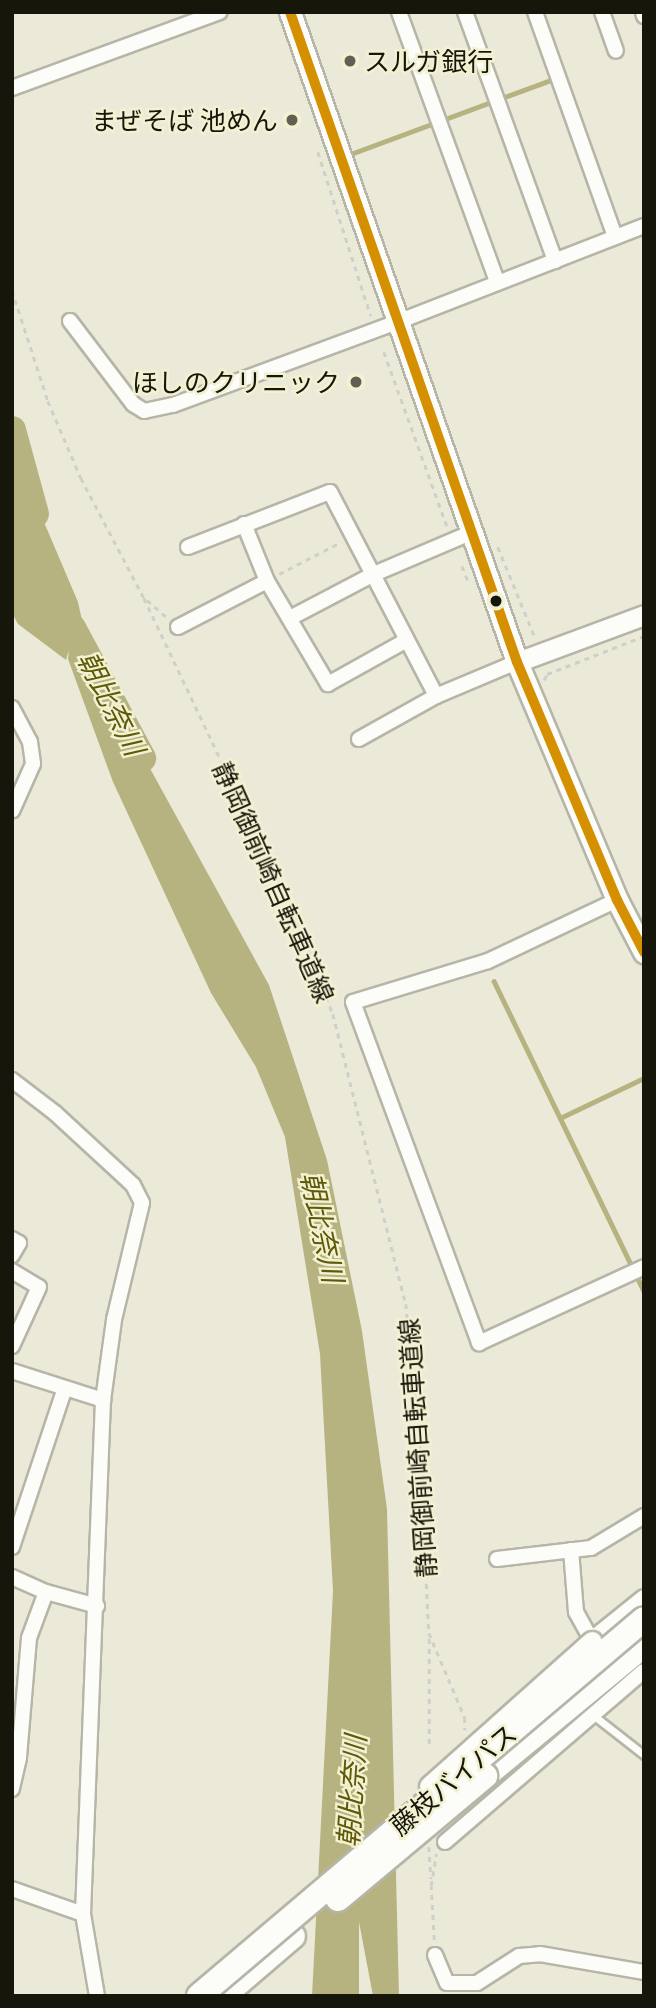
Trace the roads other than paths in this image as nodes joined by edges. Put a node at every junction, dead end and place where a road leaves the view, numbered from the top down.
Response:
1 (220, 12) edge
2 (290, 12) edge
3 (399, 12) edge
4 (465, 12) edge
5 (535, 12) edge
6 (602, 12) edge
7 (616, 51) dead end
8 (12, 88) edge
9 (644, 226) edge
10 (615, 237) junction
11 (555, 261) junction
12 (497, 281) junction
13 (70, 321) dead end
14 (385, 326) junction
15 (244, 524) junction
16 (470, 533) junction
17 (188, 547) dead end
18 (374, 574) junction
19 (267, 581) junction
20 (644, 615) edge
21 (292, 617) junction
22 (178, 627) road end
23 (407, 640) junction
24 (517, 662) junction
25 (436, 696) junction
26 (12, 708) edge
27 (359, 739) dead end
28 (12, 811) edge
29 (617, 900) junction
30 (644, 952) edge
31 (12, 1080) edge
32 (12, 1239) edge
33 (12, 1255) edge
34 (644, 1267) edge
35 (12, 1271) edge
36 (12, 1346) edge
37 (12, 1371) edge
38 (64, 1391) junction
39 (103, 1400) junction
40 (644, 1516) edge
41 (12, 1547) edge
42 (571, 1550) junction
43 (497, 1559) dead end
44 (12, 1577) edge
45 (46, 1592) junction
46 (644, 1599) edge
47 (97, 1605) junction
48 (644, 1619) edge
49 (592, 1641) junction
50 (644, 1645) edge
51 (644, 1671) edge
52 (593, 1715) junction
53 (644, 1755) edge
54 (12, 1788) edge
55 (445, 1842) dead end
56 (12, 1889) edge
57 (83, 1914) junction
58 (435, 1955) dead end
59 (644, 1972) edge
60 (97, 1996) edge
61 (193, 1996) edge
62 (200, 1996) edge
63 (223, 1996) edge

1 - 8 street
2 - 14 main road
3 - 12 street
4 - 11 street
5 - 10 street
6 - 7 street
9 - 10 street
10 - 11 street
11 - 12 street
12 - 14 street
13 - 14 street
14 - 16 main road
15 - 17 street
15 - 18 street
15 - 19 street
16 - 18 street
16 - 24 main road
18 - 21 street
18 - 23 street
19 - 21 street
19 - 22 street
20 - 24 street
21 - 23 street
23 - 25 street
24 - 25 street
24 - 29 main road
25 - 27 street
26 - 28 street
29 - 30 main road
29 - 34 street
31 - 39 street
32 - 33 street
35 - 36 street
37 - 38 street
38 - 39 street
38 - 41 street
39 - 47 street
40 - 42 street
42 - 43 street
42 - 49 street
44 - 45 street
45 - 47 street
45 - 54 street
46 - 49 street
47 - 57 street
48 - 62 highway, 藤枝バイパス, bridge
49 - 61 street, bridge
50 - 63 highway, 藤枝バイパス, bridge
51 - 52 street
52 - 53 lane
52 - 55 street
56 - 57 street
57 - 60 street
58 - 59 street

